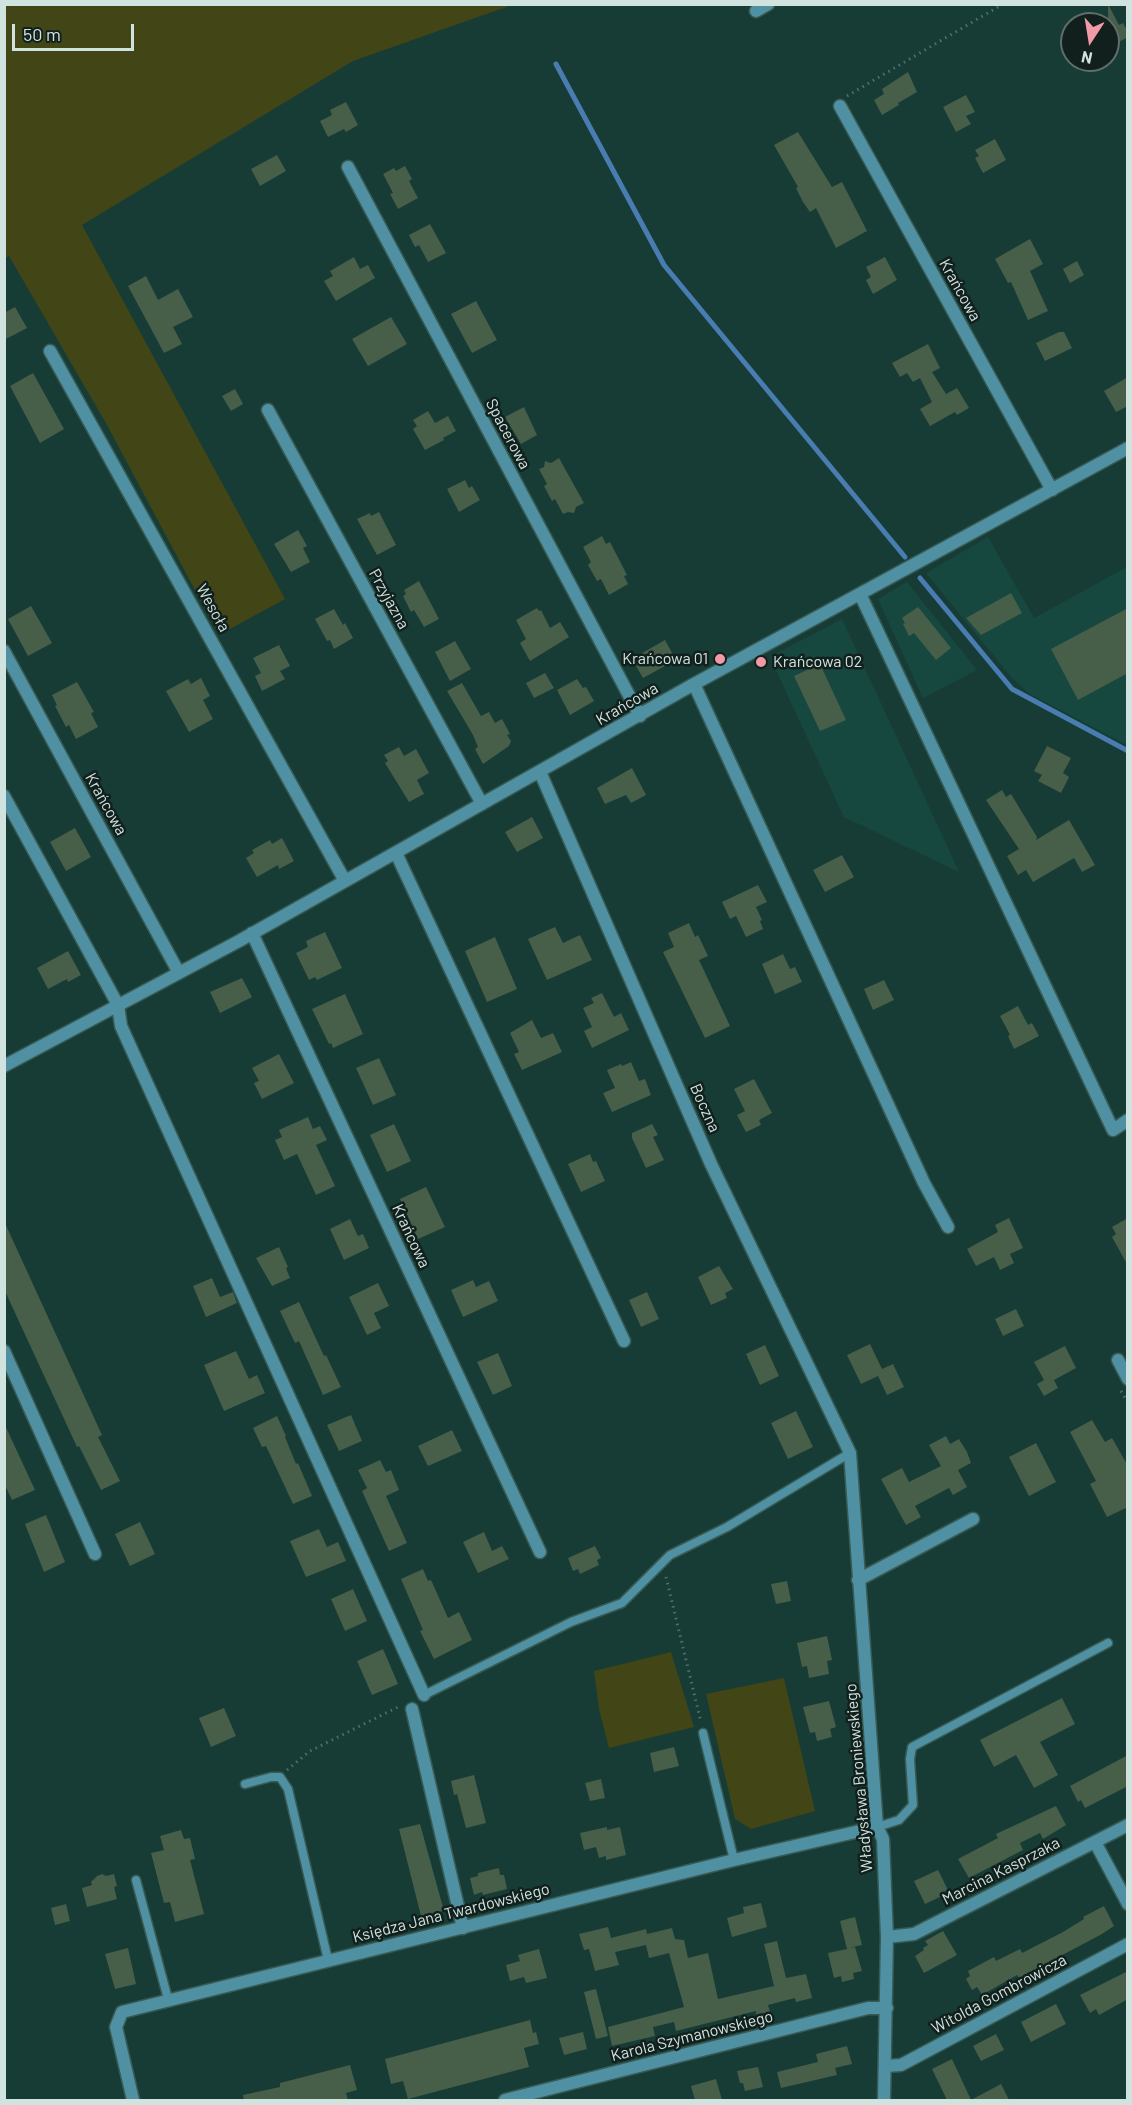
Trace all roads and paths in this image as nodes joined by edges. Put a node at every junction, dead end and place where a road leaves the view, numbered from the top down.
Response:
1 (768, 4) edge
2 (1003, 4) edge
3 (756, 11) dead end
4 (840, 106) joint
5 (348, 167) dead end
6 (50, 351) dead end
7 (267, 410) dead end
8 (1128, 448) edge
9 (1052, 490) junction
10 (861, 594) junction
11 (4, 651) edge
12 (693, 684) junction
13 (640, 716) junction
14 (540, 772) junction
15 (4, 796) edge
16 (482, 804) junction
17 (396, 853) junction
18 (345, 881) junction
19 (252, 933) junction
20 (179, 973) junction
21 (118, 1005) junction
22 (4, 1066) edge
23 (1128, 1120) edge
24 (948, 1227) dead end
25 (624, 1341) dead end
26 (4, 1350) edge
27 (1118, 1360) dead end
28 (1128, 1379) edge
29 (850, 1453) junction
30 (973, 1519) dead end
31 (540, 1552) dead end
32 (94, 1554) dead end
33 (663, 1562) junction
34 (858, 1580) junction
35 (1108, 1643) dead end
36 (424, 1695) junction
37 (412, 1709) dead end
38 (703, 1732) joint
39 (280, 1777) junction
40 (244, 1784) dead end
41 (1128, 1825) edge
42 (877, 1827) junction
43 (1095, 1842) junction
44 (734, 1860) junction
45 (136, 1880) dead end
46 (1128, 1904) edge
47 (463, 1928) junction
48 (887, 1937) junction
49 (1128, 1944) edge
50 (328, 1960) junction
51 (168, 1999) junction
52 (887, 2008) junction
53 (885, 2066) junction
54 (133, 2100) edge
55 (505, 2100) edge
56 (884, 2100) edge

1 - 3 street
2 - 4 path
4 - 9 street, Krańcowa
5 - 13 street, Spacerowa
6 - 18 street, Wesoła
7 - 16 street, Przyjazna
8 - 9 street, Krańcowa
9 - 10 street, Krańcowa
10 - 12 street, Krańcowa
10 - 23 street
11 - 20 street, Krańcowa
12 - 13 street, Krańcowa
12 - 24 street
13 - 14 street, Krańcowa
14 - 16 street, Krańcowa
14 - 29 street, Boczna
15 - 21 street
16 - 17 street, Krańcowa
17 - 18 street, Krańcowa
17 - 25 street
18 - 19 street, Krańcowa
19 - 20 street, Krańcowa
19 - 31 street, Krańcowa
20 - 21 street, Krańcowa
21 - 22 street, Krańcowa
21 - 36 street
26 - 32 street
27 - 28 street
29 - 33 lane
29 - 34 street, Władysława Broniewskiego
30 - 34 street
33 - 36 lane
33 - 38 path
34 - 42 street, Władysława Broniewskiego
35 - 42 lane
36 - 39 path
37 - 47 street
38 - 44 lane
39 - 40 lane
39 - 50 lane
41 - 43 street, Marcina Kasprzaka
42 - 44 street, Księdza Jana Twardowskiego
42 - 48 street, Władysława Broniewskiego
43 - 46 street
43 - 48 street, Marcina Kasprzaka
44 - 47 street, Księdza Jana Twardowskiego
45 - 51 lane
47 - 50 street, Księdza Jana Twardowskiego
48 - 52 street, Władysława Broniewskiego
49 - 53 street, Witolda Gombrowicza
50 - 51 street, Księdza Jana Twardowskiego
51 - 54 street, Księdza Jana Twardowskiego
52 - 53 street, Władysława Broniewskiego
52 - 55 street, Karola Szymanowskiego
53 - 56 street, Władysława Broniewskiego

